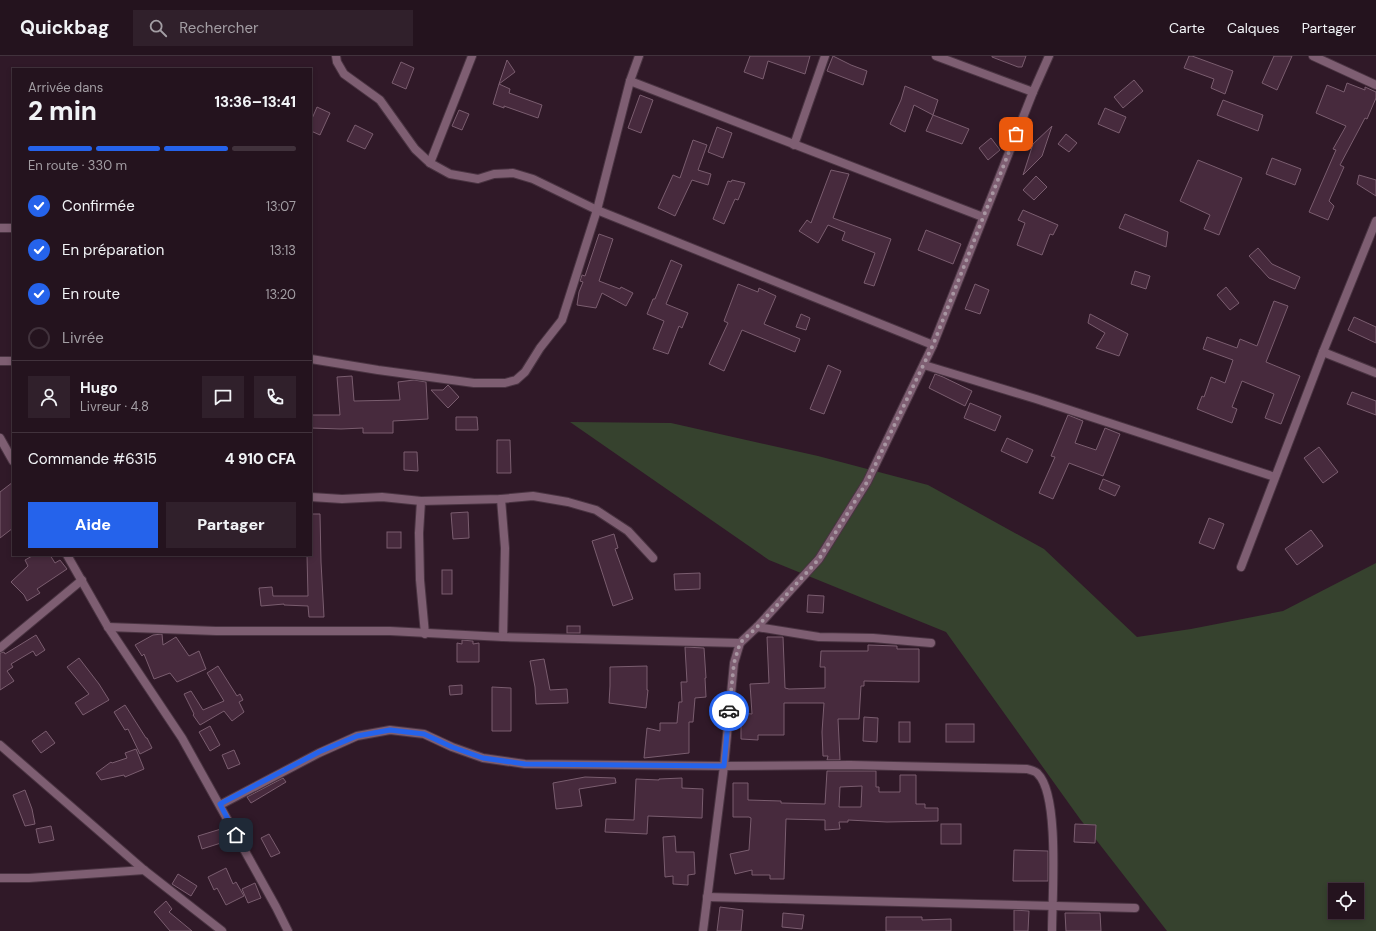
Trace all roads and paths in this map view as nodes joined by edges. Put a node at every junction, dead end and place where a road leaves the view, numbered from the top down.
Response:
1 (336, 56) edge
2 (472, 56) edge
3 (639, 56) edge
4 (825, 56) edge
5 (936, 56) edge
6 (1049, 56) edge
7 (1313, 56) edge
8 (630, 82) junction
9 (1376, 85) edge
10 (1033, 92) junction
11 (794, 145) junction
12 (430, 162) junction
13 (597, 210) junction
14 (983, 217) junction
15 (1376, 222) edge
16 (0, 228) edge
17 (12, 228) edge
18 (933, 345) junction
19 (1323, 352) junction
20 (312, 359) edge
21 (0, 361) edge
22 (12, 361) edge
23 (924, 365) junction
24 (1376, 373) edge
25 (0, 438) edge
26 (12, 459) edge
27 (1276, 477) junction
28 (312, 497) edge
29 (501, 499) junction
30 (421, 501) junction
31 (68, 556) edge
32 (653, 558) dead end
33 (1241, 567) dead end
34 (82, 580) junction
35 (108, 627) junction
36 (757, 627) junction
37 (425, 634) junction
38 (503, 637) junction
39 (740, 643) junction
40 (931, 643) dead end
41 (0, 648) edge
42 (0, 745) edge
43 (724, 766) junction
44 (220, 804) junction
45 (144, 870) junction
46 (0, 878) edge
47 (708, 898) junction
48 (1052, 907) junction
49 (1135, 908) dead end
50 (222, 931) edge
51 (288, 931) edge
52 (703, 931) edge
53 (1052, 931) edge

1 - 12 street
2 - 12 street
3 - 8 street
4 - 11 street
5 - 10 street
6 - 10 street
7 - 9 street
8 - 11 street
8 - 13 street
10 - 14 street
11 - 14 street
12 - 13 street
13 - 18 street
13 - 20 street
14 - 18 street
15 - 19 street
16 - 17 street
18 - 23 street
19 - 24 street
19 - 27 street
21 - 22 street
23 - 27 street
23 - 36 street
25 - 26 street
27 - 33 street
28 - 30 street
29 - 30 street
29 - 32 street
29 - 38 street
30 - 37 street
31 - 34 street
34 - 35 street
34 - 41 street
35 - 37 street
35 - 44 street
36 - 39 street
36 - 40 street
37 - 38 street
38 - 39 street
39 - 43 street
42 - 45 street
43 - 44 street
43 - 47 street
43 - 48 street
44 - 51 street
45 - 46 street
45 - 50 street
47 - 48 street
47 - 52 street
48 - 49 street
48 - 53 street

